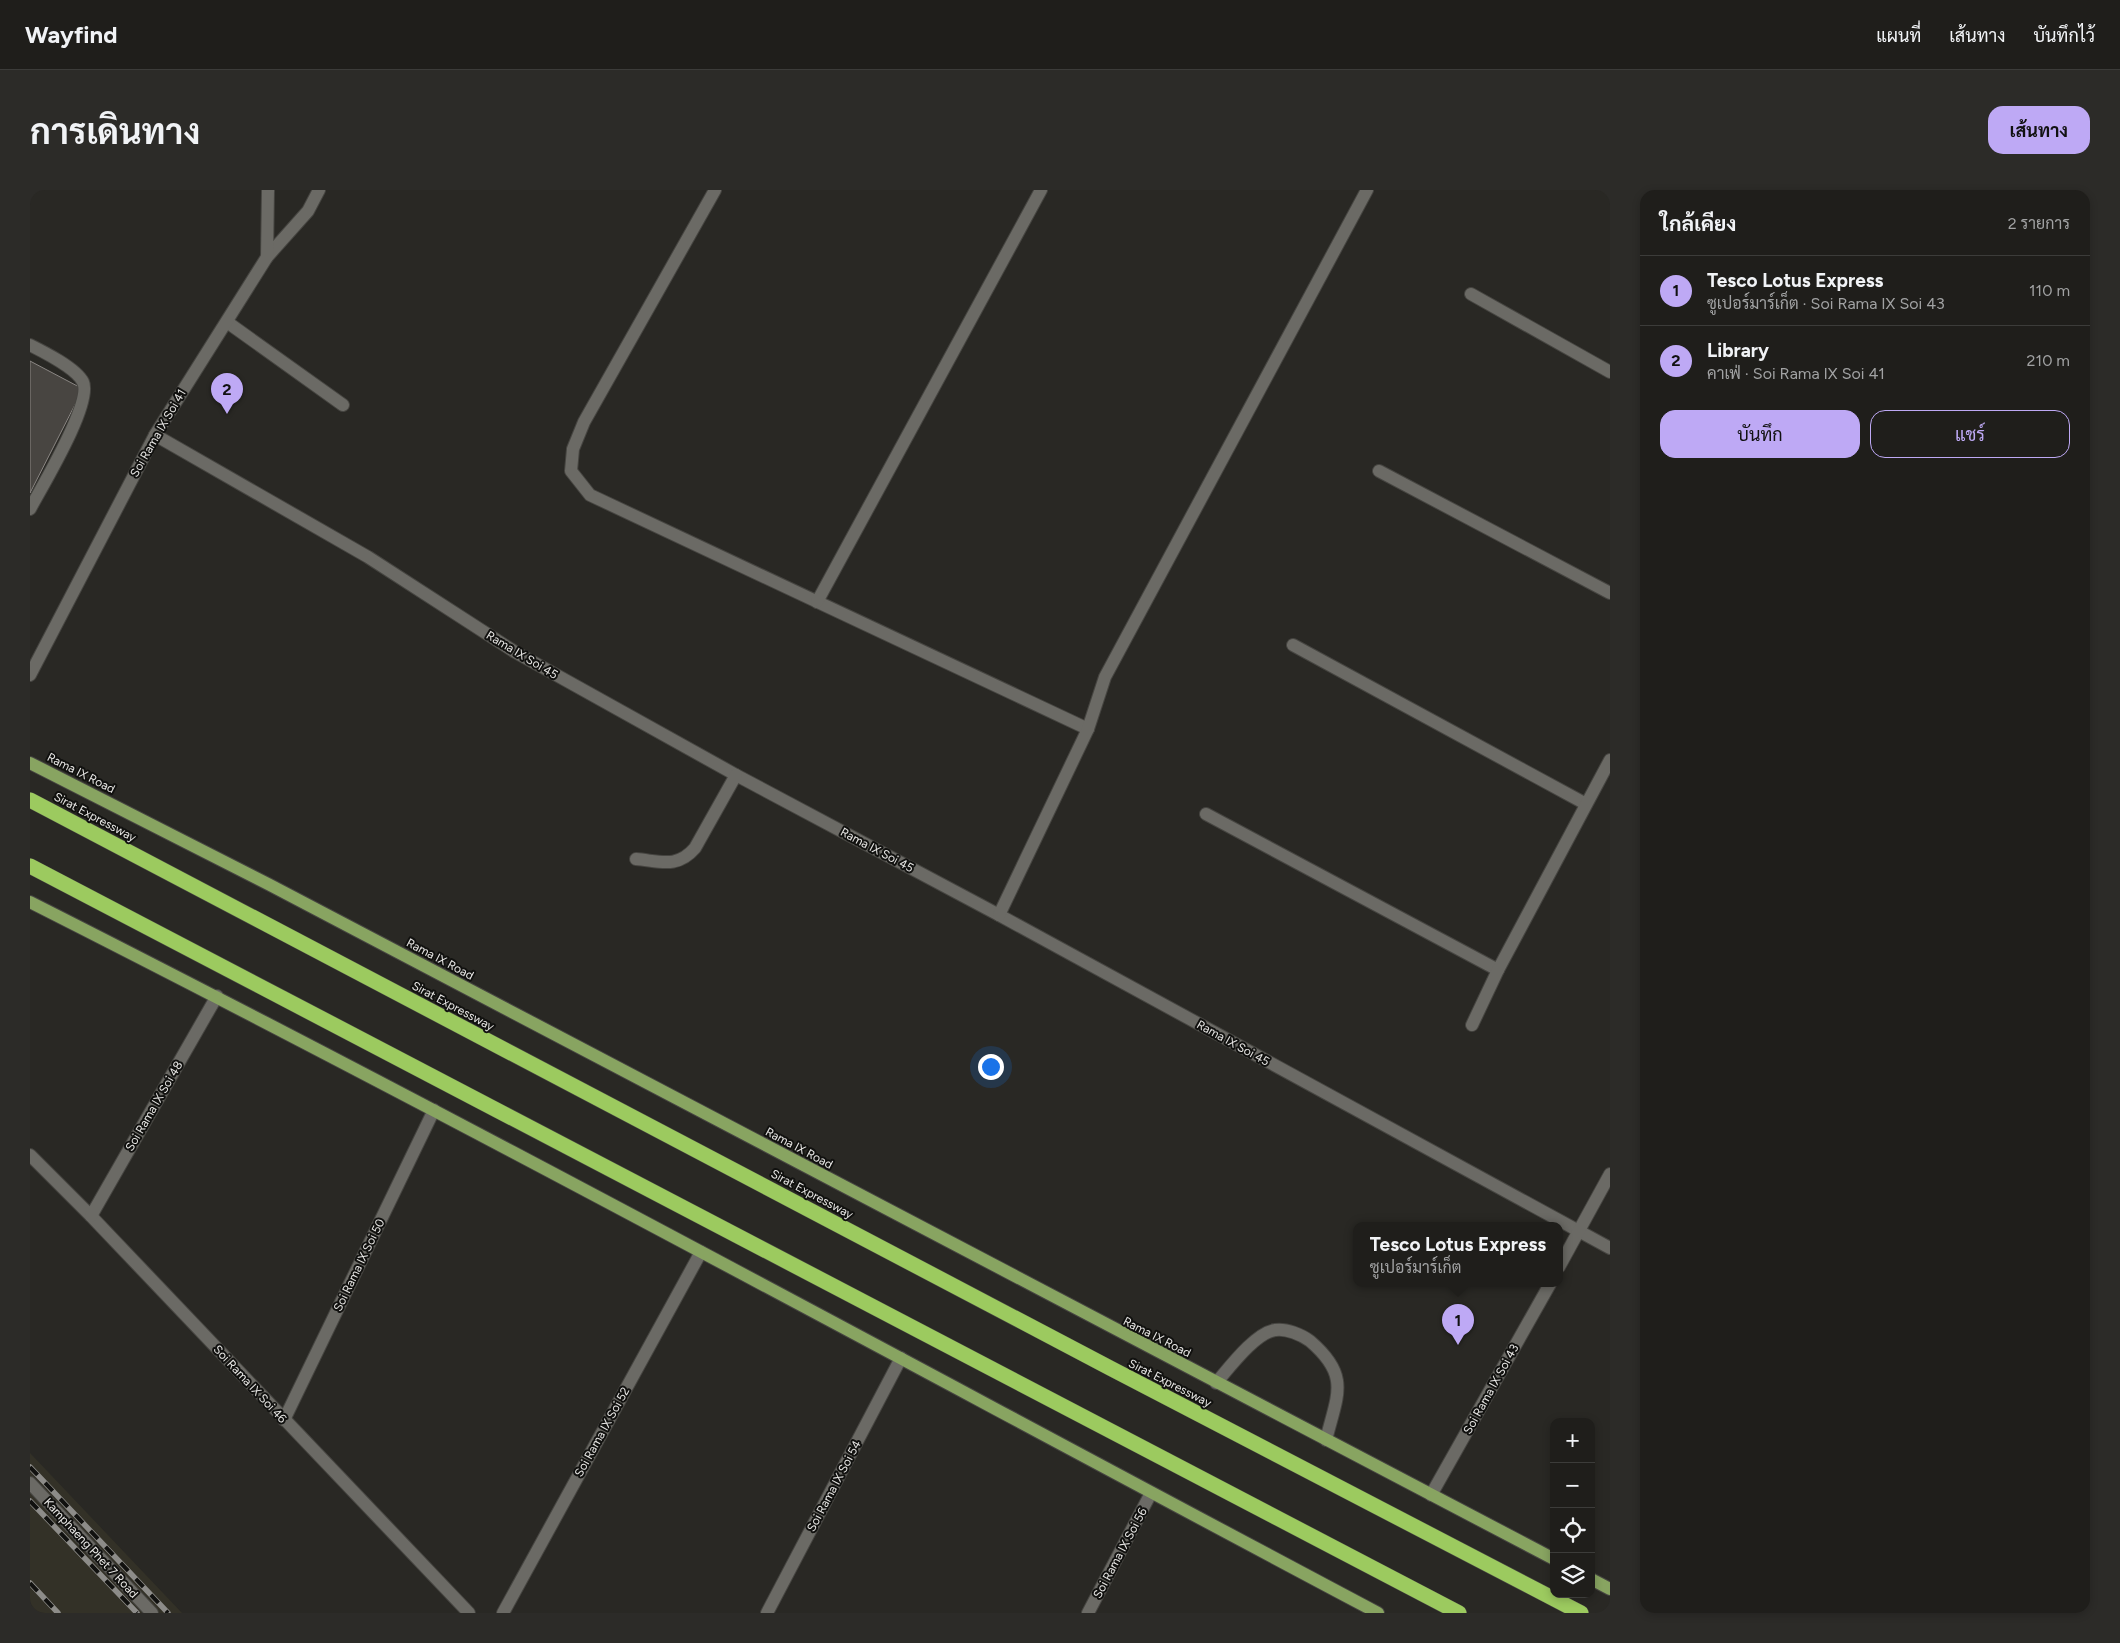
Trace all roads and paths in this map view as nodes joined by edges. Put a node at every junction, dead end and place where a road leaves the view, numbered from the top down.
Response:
1 (268, 190) edge
2 (320, 190) edge
3 (715, 190) edge
4 (1041, 190) edge
5 (1367, 190) edge
6 (268, 257) junction
7 (1471, 294) dead end
8 (226, 322) junction
9 (30, 344) edge
10 (1610, 372) edge
11 (343, 405) dead end
12 (155, 434) junction
13 (1379, 471) dead end
14 (30, 509) edge
15 (1610, 593) edge
16 (817, 602) junction
17 (1293, 645) dead end
18 (30, 675) edge
19 (1088, 729) junction
20 (1610, 760) edge
21 (30, 763) edge
22 (736, 775) junction
23 (30, 800) edge
24 (1586, 804) junction
25 (1206, 814) dead end
26 (636, 859) dead end
27 (30, 866) edge
28 (30, 902) edge
29 (999, 915) junction
30 (1498, 970) junction
31 (217, 996) junction
32 (1472, 1025) dead end
33 (434, 1110) junction
34 (30, 1154) edge
35 (1610, 1174) edge
36 (91, 1216) junction
37 (1561, 1222) edge
38 (1563, 1223) edge
39 (1579, 1232) junction
40 (1610, 1248) edge
41 (701, 1252) junction
42 (1563, 1260) edge
43 (1548, 1287) edge
44 (900, 1358) junction
45 (1216, 1382) junction
46 (284, 1420) junction
47 (1326, 1440) junction
48 (30, 1484) edge
49 (1151, 1493) junction
50 (1432, 1495) junction
51 (1550, 1557) edge
52 (1595, 1581) edge
53 (1610, 1588) edge
54 (152, 1613) edge
55 (469, 1613) edge
56 (503, 1613) edge
57 (767, 1613) edge
58 (1088, 1613) edge
59 (1378, 1613) edge
60 (1459, 1613) edge
61 (1581, 1613) edge

1 - 6 street
2 - 6 street, Soi Rama IX Soi 41
3 - 16 street
4 - 16 street
5 - 19 street
6 - 8 street, Soi Rama IX Soi 41
7 - 10 street
8 - 11 street
8 - 12 street, Soi Rama IX Soi 41
9 - 14 street
12 - 18 street, Soi Rama IX Soi 41
12 - 22 street, Rama IX Soi 45
13 - 15 street
16 - 19 street
17 - 24 street
19 - 29 street
20 - 24 street
21 - 45 main road, Rama IX Road
22 - 26 street
22 - 29 street, Rama IX Soi 45
23 - 61 highway, Sirat Expressway
24 - 30 street
25 - 30 street
27 - 60 highway
28 - 31 main road
29 - 37 street, Rama IX Soi 45
30 - 32 street
31 - 33 main road
31 - 36 street, Soi Rama IX Soi 48
33 - 41 main road
33 - 46 street, Soi Rama IX Soi 50
34 - 36 street, Soi Rama IX Soi 46
35 - 39 street
36 - 46 street, Soi Rama IX Soi 46
38 - 39 street, Rama IX Soi 45
39 - 40 street, Rama IX Soi 45
39 - 42 street
41 - 44 main road
41 - 56 street, Soi Rama IX Soi 52
43 - 50 street, Soi Rama IX Soi 43
44 - 49 main road
44 - 57 street, Soi Rama IX Soi 54
45 - 47 main road, Rama IX Road
45 - 47 street
46 - 55 street, Soi Rama IX Soi 46
47 - 50 main road, Rama IX Road
48 - 54 street, Kamphaeng Phet 7 Road
49 - 58 street, Soi Rama IX Soi 56
49 - 59 main road
50 - 51 main road, Rama IX Road
52 - 53 main road

